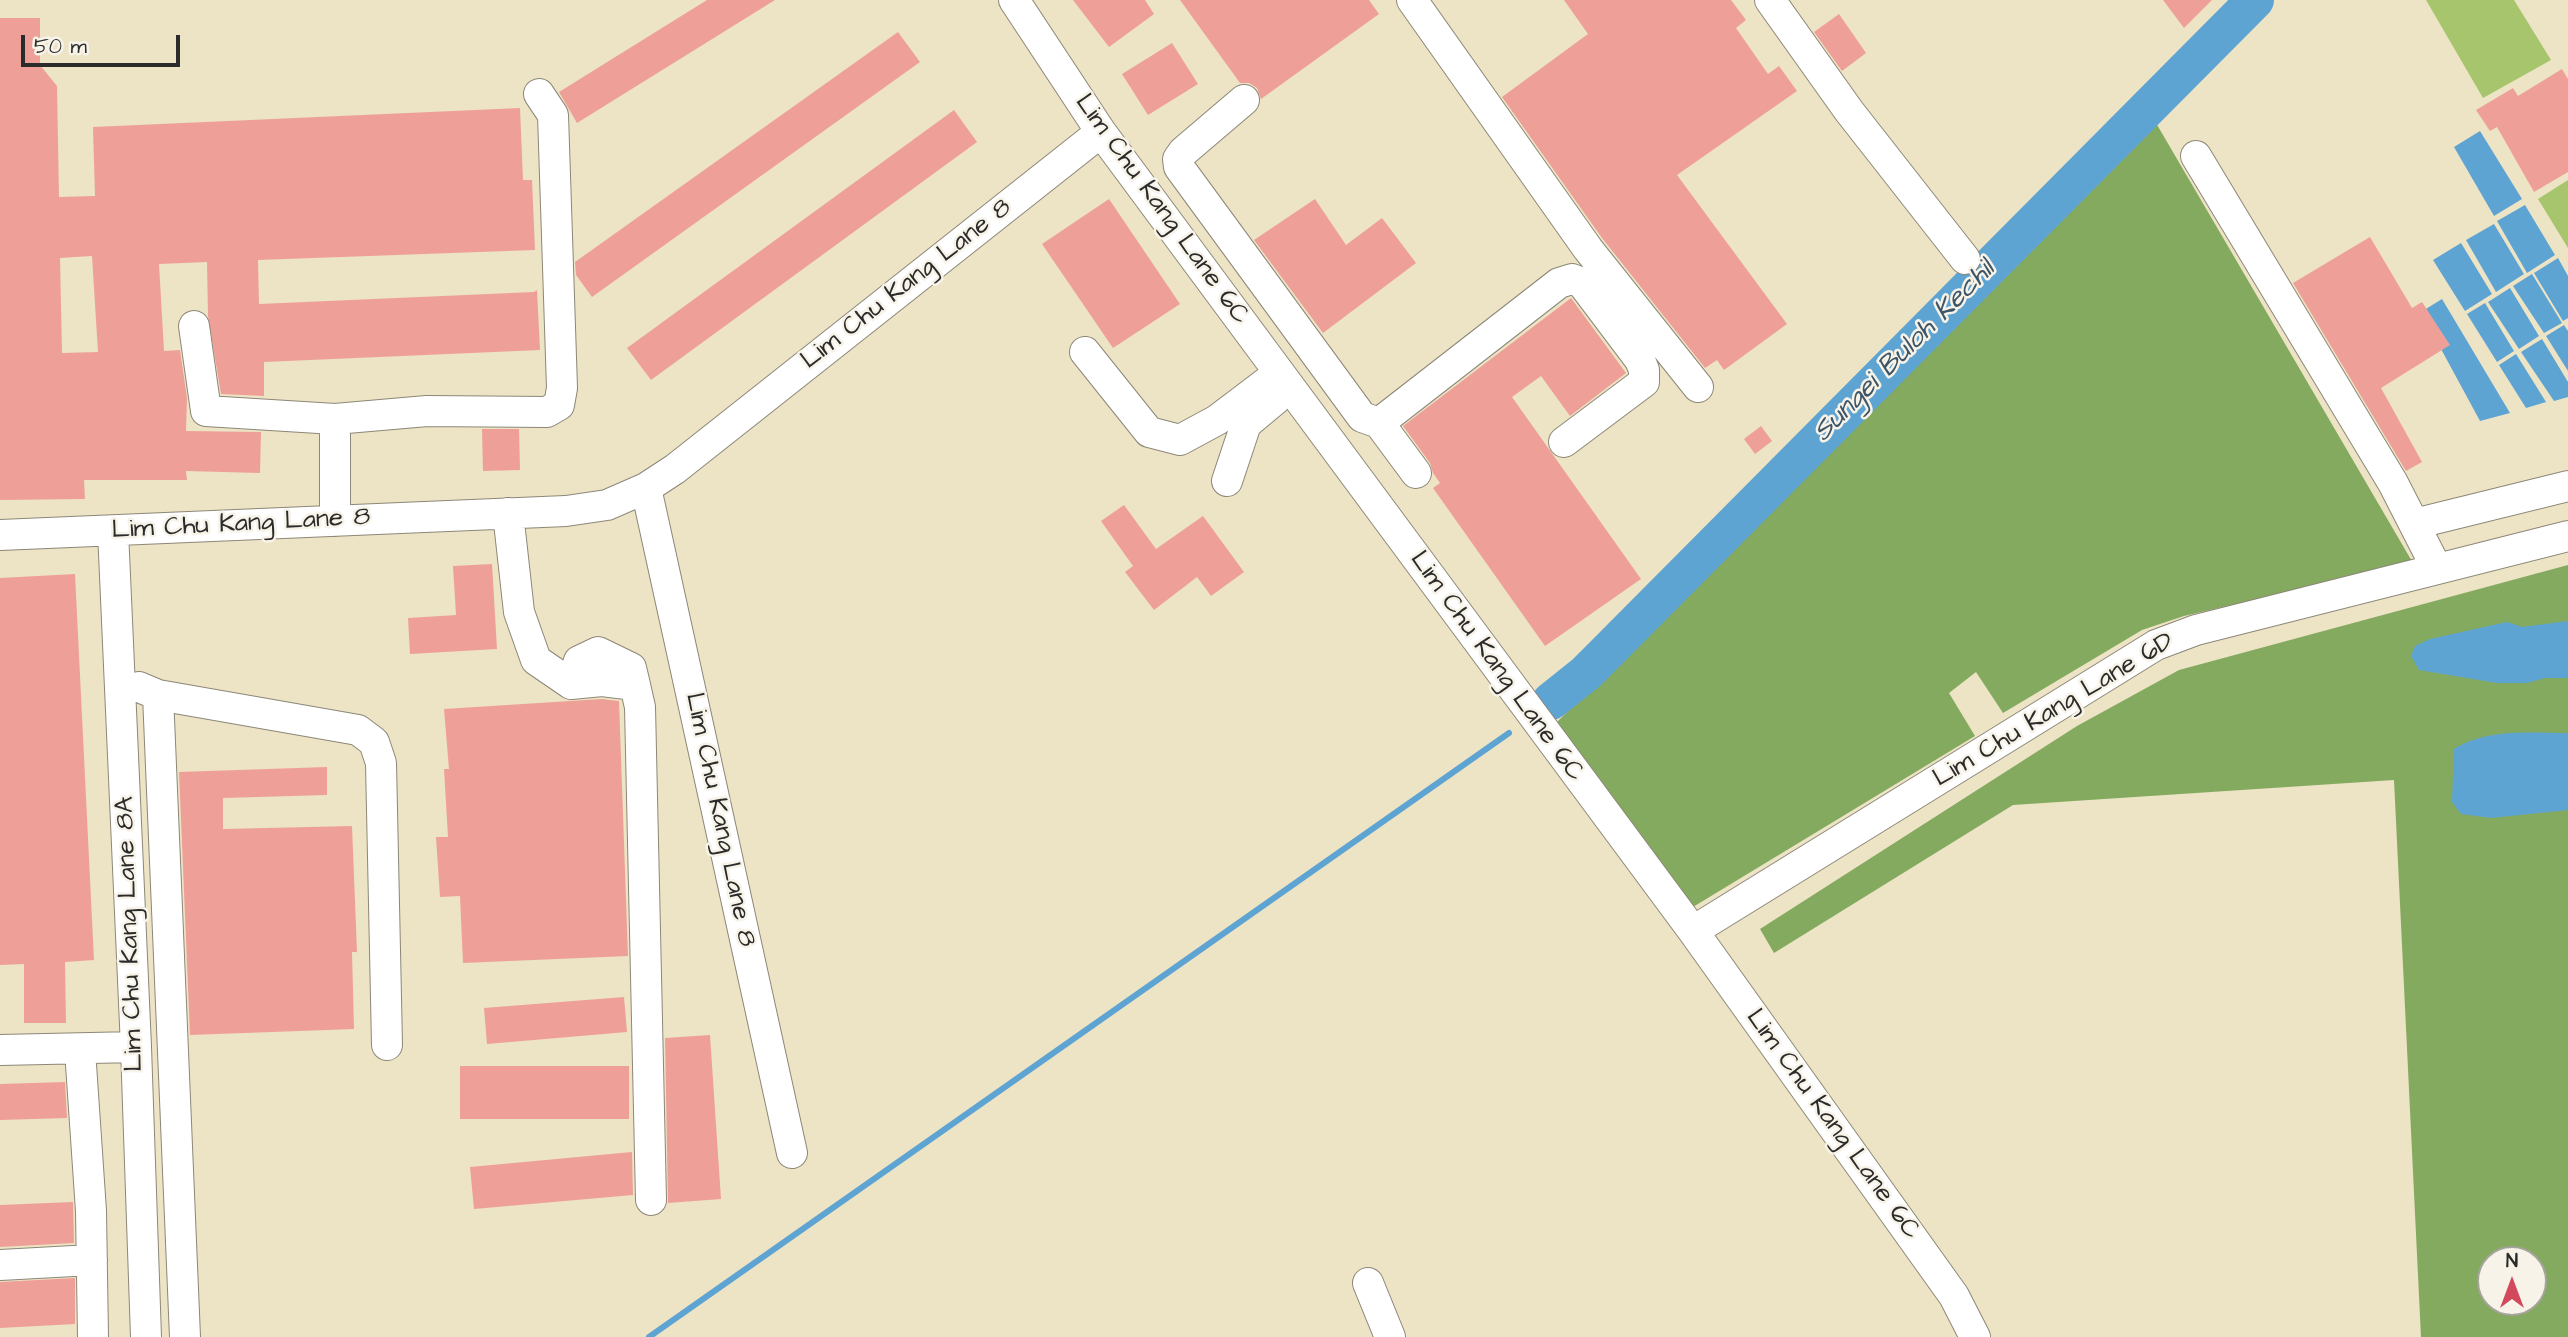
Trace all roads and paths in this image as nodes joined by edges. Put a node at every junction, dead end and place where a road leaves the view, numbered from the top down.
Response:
1 (1014, 0) edge
2 (1412, 0) edge
3 (1770, 0) edge
4 (539, 94) dead end
5 (1244, 100) dead end
6 (1101, 132) junction
7 (2196, 156) dead end
8 (1190, 182) junction
9 (1157, 207) junction
10 (1965, 259) dead end
11 (194, 326) dead end
12 (1085, 352) dead end
13 (1285, 381) junction
14 (1698, 387) dead end
15 (335, 419) junction
16 (1379, 423) junction
17 (1564, 442) dead end
18 (1416, 473) dead end
19 (1227, 481) dead end
20 (2568, 486) edge
21 (646, 488) junction
22 (508, 513) junction
23 (335, 521) junction
24 (2414, 524) junction
25 (113, 531) junction
26 (0, 535) edge
27 (2568, 536) edge
28 (2437, 569) junction
29 (120, 678) junction
30 (158, 695) junction
31 (1693, 931) junction
32 (387, 1045) dead end
33 (136, 1048) junction
34 (0, 1050) edge
35 (80, 1050) junction
36 (792, 1153) dead end
37 (651, 1200) dead end
38 (92, 1260) junction
39 (0, 1265) edge
40 (1368, 1283) dead end
41 (93, 1337) edge
42 (146, 1337) edge
43 (185, 1337) edge
44 (1390, 1337) edge
45 (1975, 1337) edge

1 - 6 street, Lim Chu Kang Lane 6C
2 - 14 street
3 - 10 street
4 - 15 street
5 - 8 street
6 - 9 street, Lim Chu Kang Lane 6C
6 - 21 street, Lim Chu Kang Lane 8
7 - 24 street
8 - 9 street
8 - 16 street
9 - 13 street, Lim Chu Kang Lane 6C
11 - 15 street
12 - 13 street
13 - 19 street
13 - 31 street, Lim Chu Kang Lane 6C
15 - 23 street
16 - 17 street
16 - 18 street
20 - 24 street
21 - 22 street, Lim Chu Kang Lane 8
21 - 36 street, Lim Chu Kang Lane 8
22 - 23 street, Lim Chu Kang Lane 8
22 - 37 street
23 - 25 street, Lim Chu Kang Lane 8
24 - 28 street
25 - 26 street, Lim Chu Kang Lane 8
25 - 29 street, Lim Chu Kang Lane 8A
27 - 28 street, Lim Chu Kang Lane 6D
28 - 31 street, Lim Chu Kang Lane 6D
29 - 30 street
29 - 33 street, Lim Chu Kang Lane 8A
30 - 32 street
30 - 43 street
31 - 45 street, Lim Chu Kang Lane 6C
33 - 35 street
33 - 42 street, Lim Chu Kang Lane 8A
34 - 35 street
35 - 38 street
38 - 39 street
38 - 41 street
40 - 44 street

